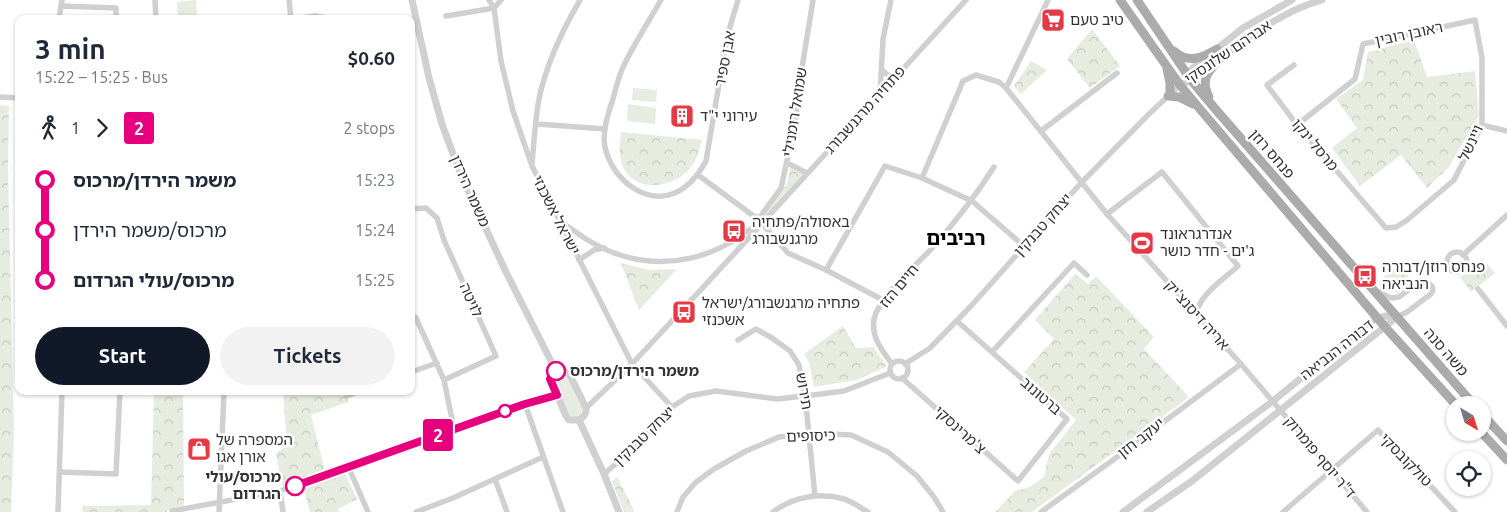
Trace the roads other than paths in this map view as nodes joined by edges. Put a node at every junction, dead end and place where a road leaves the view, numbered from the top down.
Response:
1 (155, 0) edge
2 (289, 0) edge
3 (412, 0) edge
4 (489, 0) edge
5 (501, 0) edge
6 (580, 0) edge
7 (661, 0) edge
8 (738, 0) edge
9 (814, 0) edge
10 (892, 0) edge
11 (966, 0) edge
12 (1048, 0) edge
13 (1120, 0) edge
14 (1137, 0) edge
15 (1292, 0) edge
16 (1320, 0) edge
17 (62, 3) edge
18 (494, 8) junction
19 (116, 15) edge
20 (156, 15) edge
21 (291, 15) edge
22 (446, 16) dead end
23 (1476, 20) joint
24 (1170, 48) junction
25 (1217, 49) junction
26 (1223, 56) junction
27 (1164, 62) junction
28 (1294, 65) dead end
29 (882, 70) junction
30 (1117, 73) dead end
31 (1189, 77) junction
32 (892, 80) junction
33 (1180, 85) junction
34 (1006, 88) junction
35 (880, 94) junction
36 (1168, 95) junction
37 (0, 97) edge
38 (15, 98) edge
39 (1200, 108) junction
40 (1217, 110) junction
41 (536, 124) junction
42 (1297, 125) junction
43 (1482, 125) junction
44 (605, 129) junction
45 (1042, 131) junction
46 (1507, 131) edge
47 (787, 163) junction
48 (532, 166) junction
49 (994, 167) dead end
50 (807, 173) junction
51 (698, 175) junction
52 (922, 178) junction
53 (1081, 183) junction
54 (972, 201) junction
55 (415, 209) edge
56 (1107, 214) junction
57 (1507, 215) edge
58 (559, 220) junction
59 (759, 222) junction
60 (1386, 228) joint
61 (1025, 246) junction
62 (604, 248) junction
63 (1463, 254) dead end
64 (578, 260) junction
65 (826, 270) junction
66 (1086, 275) dead end
67 (1371, 288) junction
68 (1478, 289) dead end
69 (883, 300) junction
70 (1196, 314) junction
71 (415, 317) edge
72 (1397, 317) junction
73 (956, 320) junction
74 (1375, 320) junction
75 (1507, 326) edge
76 (1381, 329) junction
77 (738, 340) dead end
78 (992, 352) junction
79 (437, 363) junction
80 (632, 364) junction
81 (892, 364) junction
82 (906, 364) junction
83 (1241, 364) junction
84 (415, 371) edge
85 (556, 371) junction
86 (890, 373) junction
87 (902, 378) junction
88 (444, 380) junction
89 (62, 395) edge
90 (120, 395) edge
91 (224, 395) edge
92 (557, 395) junction
93 (806, 395) junction
94 (1448, 396) edge
95 (1466, 396) edge
96 (1273, 401) junction
97 (525, 404) junction
98 (672, 407) junction
99 (586, 408) junction
100 (1281, 411) junction
101 (579, 420) junction
102 (1491, 424) edge
103 (454, 429) junction
104 (810, 433) junction
105 (1489, 441) edge
106 (1507, 441) edge
107 (543, 457) junction
108 (1507, 460) edge
109 (348, 466) junction
110 (1331, 470) junction
111 (60, 472) junction
112 (604, 474) junction
113 (495, 479) junction
114 (1018, 481) joint
115 (280, 491) junction
116 (815, 496) junction
117 (219, 503) junction
118 (172, 511) edge
119 (58, 512) edge
120 (219, 512) edge
121 (283, 512) edge
122 (368, 512) edge
123 (416, 512) edge
124 (507, 512) edge
125 (564, 512) edge
126 (619, 512) edge
127 (677, 512) edge
128 (773, 512) edge
129 (868, 512) edge
130 (943, 512) edge
131 (1041, 512) edge
132 (1123, 512) edge
133 (1147, 512) edge
134 (1282, 512) edge
135 (1367, 512) edge
136 (1455, 512) edge

1 - 20 street
2 - 21 street
3 - 85 street, משמר הירדן
4 - 18 street, ישראל אשכנזי
5 - 18 street
6 - 41 street
7 - 44 street
8 - 51 street, אבן ספיר
9 - 47 street, שמואל רומנילי
10 - 29 street
11 - 32 street, פתחיה מרגנשבורג
12 - 34 street
13 - 27 main road, פנחס רוזן
14 - 24 main road, פנחס רוזן
15 - 25 street, אברהם שלונסקי
16 - 26 street, אברהם שלונסקי
17 - 19 street
18 - 22 street
18 - 48 street, ישראל אשכנזי
23 - 42 street, ראובן רובין
23 - 43 street, ויינשל
24 - 25 main road
24 - 31 main road, פנחס רוזן
25 - 31 street, אברהם שלונסקי
26 - 31 street, אברהם שלונסקי
26 - 40 main road
27 - 33 main road, פנחס רוזן
27 - 36 main road
28 - 42 street, מרסל ינקו
29 - 32 street
29 - 35 street
30 - 45 street
31 - 33 street, אברהם שלונסקי
31 - 40 main road, פנחס רוזן
32 - 35 street, פתחיה מרגנשבורג
33 - 36 street, יצחק טבנקין
33 - 39 main road, פנחס רוזן
34 - 45 street, אריה דיסנצ'יק
34 - 52 street
35 - 50 street, פתחיה מרגנשבורג
36 - 39 main road
36 - 53 street, יצחק טבנקין
37 - 38 street
39 - 74 main road, פנחס רוזן
40 - 67 main road, פנחס רוזן
41 - 44 street
41 - 48 street
42 - 60 street, מרסל ינקו
43 - 46 street
43 - 60 street, ויינשל
44 - 51 street
45 - 53 street, אריה דיסנצ'יק
47 - 50 street
47 - 59 street, שמואל רומנילי
48 - 58 street, ישראל אשכנזי
49 - 54 street, חיים הזז
50 - 59 street, פתחיה מרגנשבורג
51 - 59 street
52 - 54 street
52 - 65 street
53 - 56 street, אריה דיסנצ'יק
53 - 61 street, יצחק טבנקין
54 - 61 street
54 - 69 street, חיים הזז
55 - 88 street, לויטה
56 - 70 street, אריה דיסנצ'יק
56 - 70 street
57 - 63 street
58 - 62 street
58 - 64 street, ישראל אשכנזי
59 - 62 street
59 - 65 street
59 - 80 street, פתחיה מרגנשבורג
61 - 73 street, יצחק טבנקין
62 - 64 street
64 - 80 street, ישראל אשכנזי
65 - 69 street
66 - 78 street
67 - 72 main road, פנחס רוזן
67 - 72 street
68 - 75 street
69 - 81 street, חיים הזז
70 - 83 street, אריה דיסנצ'יק
71 - 79 street
72 - 74 street, דבורה הנביאה
72 - 76 street, דבורה הנביאה
72 - 95 main road, משה סנה
73 - 78 street, ברטונוב
73 - 82 street, יצחק טבנקין
74 - 76 main road, משה סנה
74 - 96 street, דבורה הנביאה
76 - 94 main road, משה סנה
76 - 100 street, דבורה הנביאה
77 - 93 street, תירוש
78 - 114 street, ברטונוב
79 - 84 street
79 - 88 street
80 - 98 street, ישראל אשכנזי
80 - 99 street, פתחיה מרגנשבורג
81 - 82 street
81 - 86 street
82 - 87 street
83 - 96 street, אריה דיסנצ'יק
83 - 131 street, יעקב חזן
85 - 92 street
85 - 99 street
86 - 87 street
86 - 93 street, יצחק טבנקין
87 - 114 street, צ'מרינסקי
88 - 103 street
89 - 111 street
90 - 111 street
91 - 117 street
92 - 97 street
92 - 101 street
93 - 98 street, יצחק טבנקין
93 - 104 street, תירוש
96 - 100 street, ד"ר יוסף פומרוק
96 - 132 street, דבורה הנביאה
97 - 103 street
97 - 107 street
98 - 112 street, יצחק טבנקין
99 - 101 street
100 - 110 street, ד"ר יוסף פומרוק
100 - 133 street, דבורה הנביאה
101 - 112 street
102 - 106 main road
103 - 109 street
104 - 116 street, תירוש
104 - 127 street, כיסופים
104 - 130 street, כיסופים
105 - 108 main road
107 - 113 street
107 - 125 street
109 - 115 street
109 - 122 street
110 - 134 street
110 - 135 street, ד"ר יוסף פומרוק
110 - 136 street, טולקובסקי
111 - 119 street
112 - 126 street
113 - 123 street
113 - 124 street
115 - 117 street
115 - 121 street
116 - 128 street
116 - 129 street
117 - 118 street
117 - 120 street

